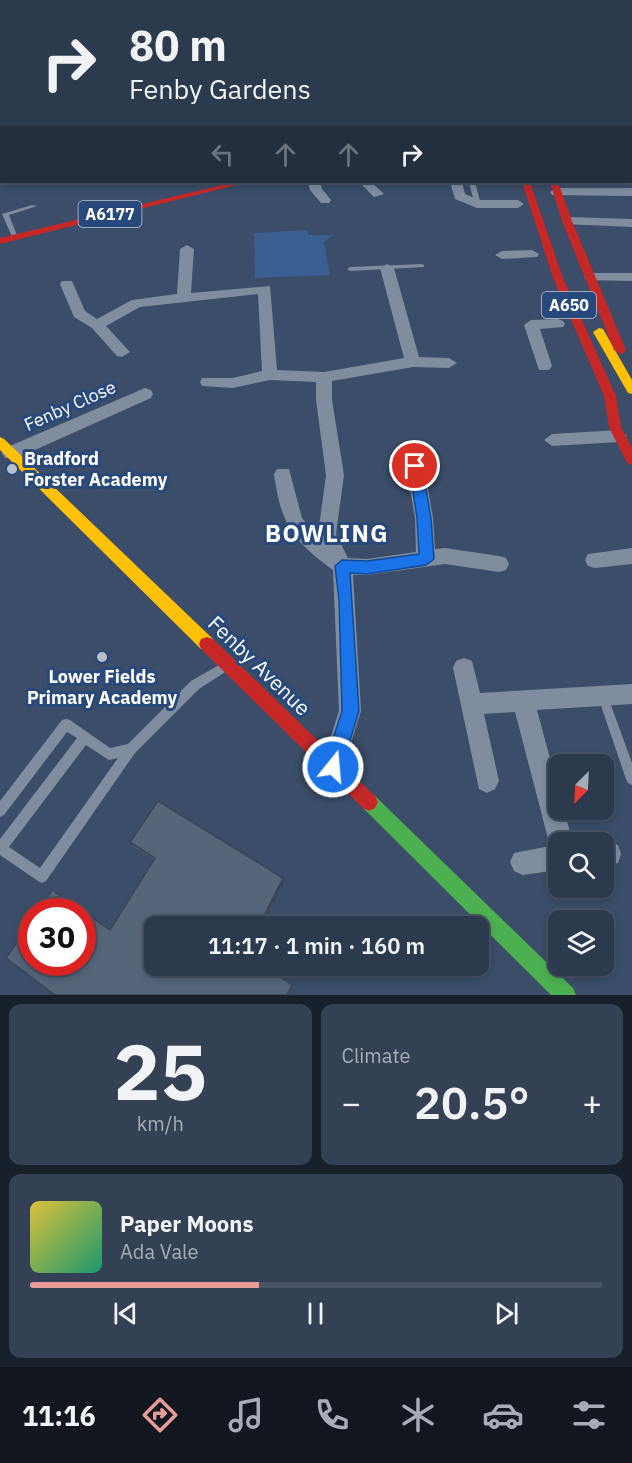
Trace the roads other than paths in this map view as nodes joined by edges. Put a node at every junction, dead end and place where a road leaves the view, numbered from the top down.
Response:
1 (314, 183) edge
2 (366, 183) edge
3 (456, 183) edge
4 (472, 183) edge
5 (513, 183) edge
6 (526, 183) edge
7 (543, 183) edge
8 (227, 184) edge
9 (555, 187) edge
10 (632, 192) edge
11 (378, 194) dead end
12 (326, 200) dead end
13 (481, 204) junction
14 (518, 204) junction
15 (34, 206) dead end
16 (523, 221) dead end
17 (567, 221) junction
18 (632, 223) edge
19 (15, 238) junction
20 (528, 238) dead end
21 (0, 241) edge
22 (187, 249) dead end
23 (502, 255) dead end
24 (534, 259) joint
25 (422, 266) dead end
26 (387, 268) junction
27 (350, 269) dead end
28 (591, 277) junction
29 (632, 277) edge
30 (67, 284) dead end
31 (184, 296) junction
32 (558, 324) dead end
33 (97, 325) junction
34 (122, 352) dead end
35 (413, 362) junction
36 (449, 363) dead end
37 (544, 366) dead end
38 (270, 375) junction
39 (324, 378) junction
40 (632, 380) edge
41 (208, 382) dead end
42 (632, 390) edge
43 (145, 394) dead end
44 (597, 405) dead end
45 (617, 431) junction
46 (552, 440) dead end
47 (6, 447) edge
48 (632, 460) edge
49 (415, 466) dead end
50 (283, 474) dead end
51 (632, 556) edge
52 (426, 559) junction
53 (595, 560) dead end
54 (499, 564) dead end
55 (342, 566) junction
56 (228, 665) junction
57 (464, 668) dead end
58 (632, 694) edge
59 (602, 696) junction
60 (523, 701) junction
61 (471, 704) junction
62 (85, 737) junction
63 (131, 749) junction
64 (333, 767) junction
65 (632, 779) edge
66 (487, 781) dead end
67 (0, 811) edge
68 (558, 832) edge
69 (0, 848) edge
70 (548, 859) edge
71 (523, 862) dead end
72 (566, 995) edge

1 - 12 street
2 - 11 street
3 - 13 street
4 - 13 lane
5 - 14 main road
6 - 45 main road, A650
7 - 42 main road, A650
8 - 19 main road, A6177
9 - 10 street
9 - 17 main road, A650
13 - 14 street
14 - 16 main road
15 - 19 lane
17 - 18 street
17 - 28 main road, A650
19 - 21 main road, A6177
20 - 24 main road
22 - 31 street
23 - 24 street
25 - 26 lane
26 - 27 lane
26 - 35 street
28 - 29 street
28 - 40 main road, A650
30 - 33 street
31 - 33 street
31 - 38 street
32 - 37 street
33 - 34 street
35 - 36 street
35 - 39 street
38 - 39 street
38 - 41 street
39 - 55 street
43 - 47 street, Fenby Close
44 - 45 main road
45 - 46 street
45 - 48 main road, A650
47 - 56 main road, Fenby Avenue
49 - 52 street
50 - 55 street
51 - 53 street
52 - 54 street
52 - 55 street
55 - 64 street
56 - 63 lane
56 - 64 main road, Fenby Avenue
57 - 61 street
58 - 59 street
59 - 60 street
59 - 65 lane
60 - 61 street
60 - 68 street
61 - 66 street
62 - 63 lane
62 - 67 lane
62 - 69 lane
63 - 69 lane
64 - 72 main road, Fenby Avenue
70 - 71 street

